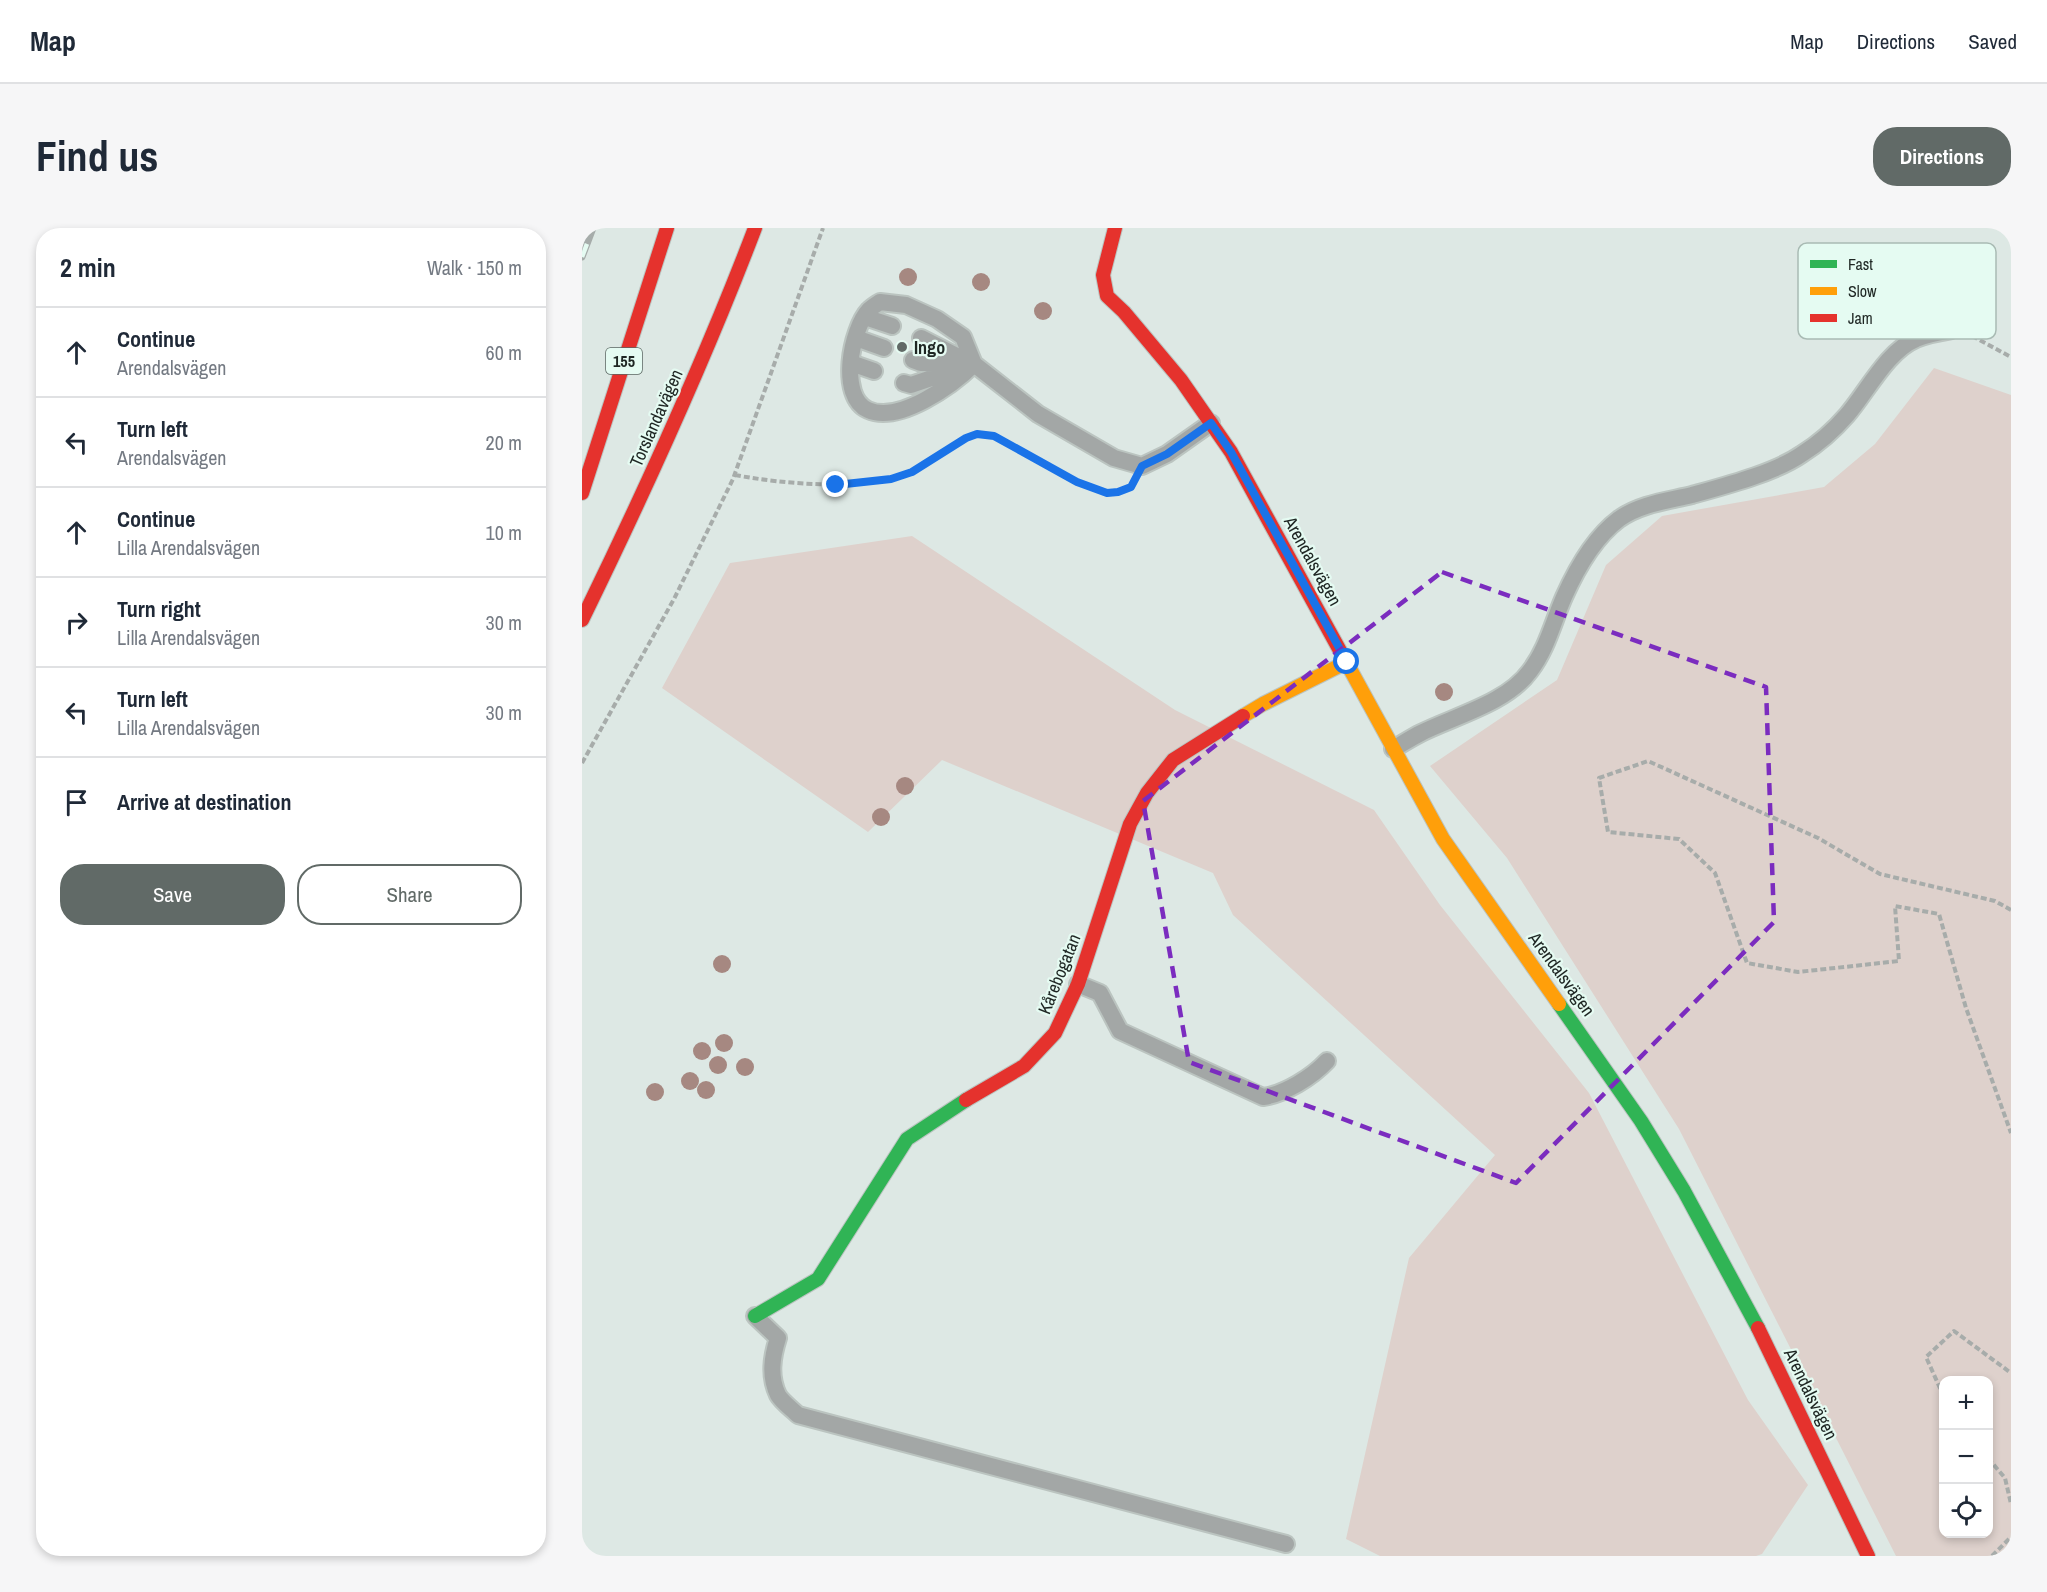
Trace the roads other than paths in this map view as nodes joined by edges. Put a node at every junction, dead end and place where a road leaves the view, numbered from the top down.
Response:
1 (667, 228) edge
2 (755, 228) edge
3 (1115, 228) edge
4 (865, 317) junction
5 (892, 326) dead end
6 (856, 338) junction
7 (921, 338) dead end
8 (1916, 339) edge
9 (884, 348) dead end
10 (917, 361) dead end
11 (851, 363) junction
12 (974, 364) junction
13 (874, 371) dead end
14 (904, 383) dead end
15 (1211, 423) junction
16 (582, 493) edge
17 (582, 620) edge
18 (1347, 662) junction
19 (1393, 749) junction
20 (1078, 984) junction
21 (1327, 1061) dead end
22 (755, 1316) joint
23 (1286, 1544) dead end
24 (1868, 1556) edge

1 - 16 street, 155
2 - 17 street, Torslandavägen
3 - 15 street, Arendalsvägen
4 - 5 lane
4 - 6 lane
4 - 12 lane
6 - 9 lane
6 - 11 lane
7 - 12 lane
8 - 19 lane
10 - 12 lane
11 - 12 lane
11 - 13 lane
12 - 14 lane
12 - 15 lane
15 - 18 street, Arendalsvägen
18 - 19 street, Arendalsvägen
18 - 20 street, Kårebogatan
19 - 24 street, Arendalsvägen
20 - 21 lane
20 - 22 street, Kårebogatan
22 - 23 lane

